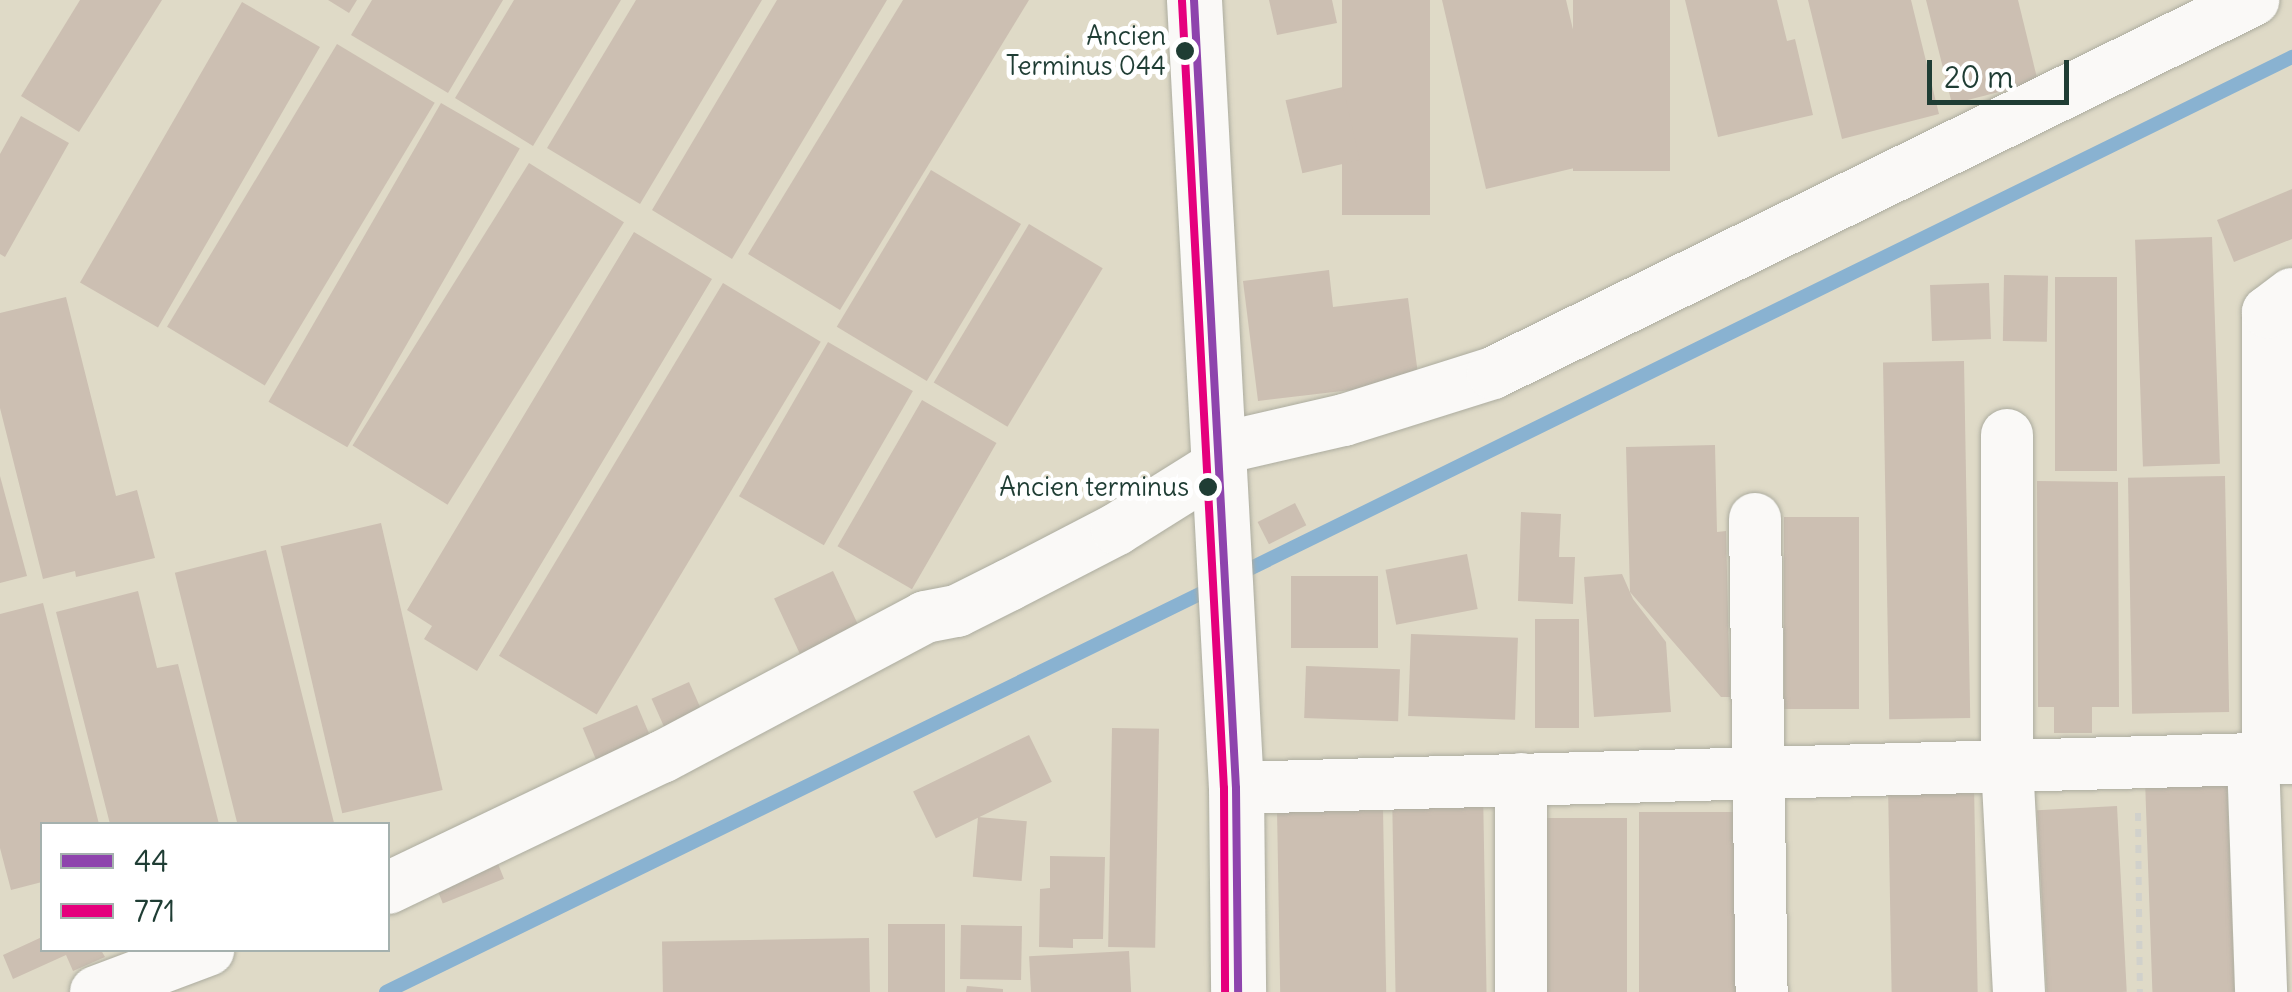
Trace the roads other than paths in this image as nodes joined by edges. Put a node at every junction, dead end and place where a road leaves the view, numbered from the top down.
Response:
1 (1194, 0) edge
2 (2253, 0) edge
3 (2292, 294) edge
4 (2006, 435) dead end
5 (1219, 464) junction
6 (1755, 520) dead end
7 (2271, 758) edge
8 (2007, 764) junction
9 (1756, 772) junction
10 (1521, 779) junction
11 (1236, 788) junction
12 (390, 887) edge
13 (203, 952) edge
14 (96, 992) edge
15 (1238, 992) edge
16 (1521, 992) edge
17 (1762, 992) edge
18 (2019, 992) edge
19 (2261, 992) edge

1 - 5 street
2 - 5 street
3 - 7 street
4 - 8 street
5 - 11 street
5 - 12 street
6 - 9 street
7 - 8 street
7 - 19 street
8 - 9 street
8 - 18 street
9 - 10 street
9 - 17 street
10 - 11 street
10 - 16 street
11 - 15 street
13 - 14 street

